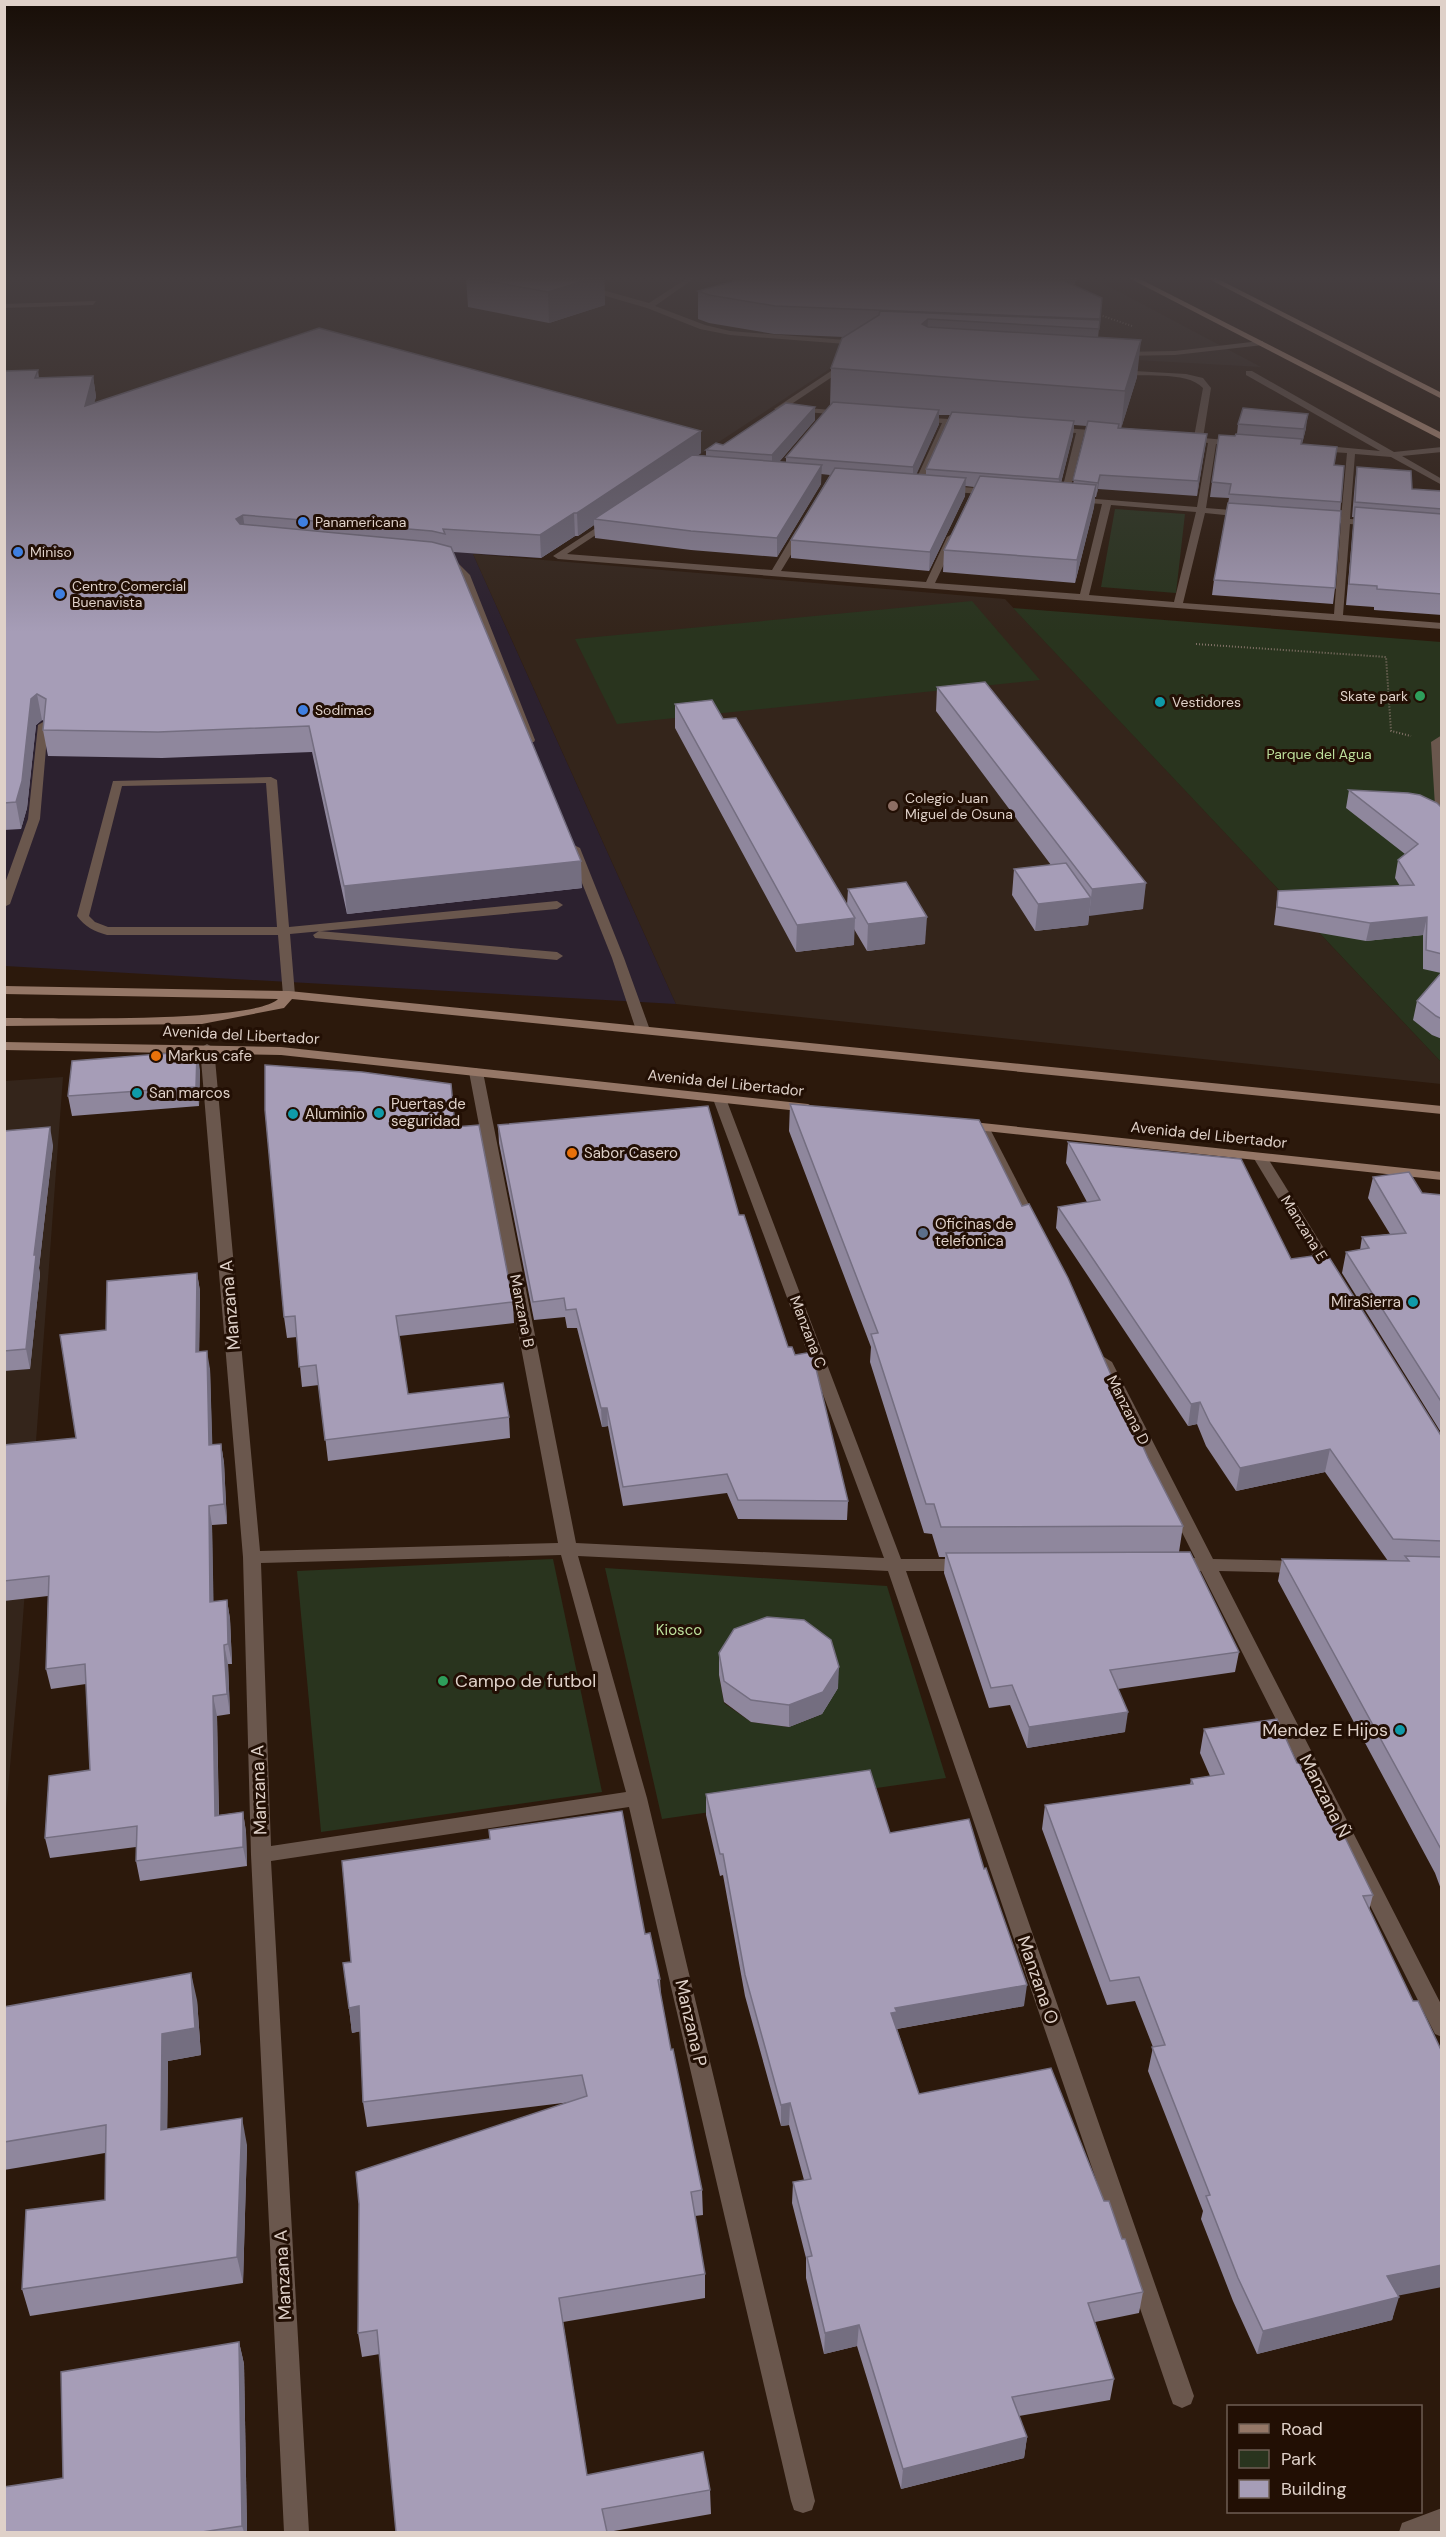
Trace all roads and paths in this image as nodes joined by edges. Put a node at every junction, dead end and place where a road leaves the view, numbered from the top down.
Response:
1 (798, 395) edge
2 (1206, 395) edge
3 (1289, 395) edge
4 (1361, 395) edge
5 (780, 407) junction
6 (829, 412) junction
7 (771, 414) edge
8 (855, 414) edge
9 (912, 418) edge
10 (821, 421) edge
11 (947, 421) junction
12 (981, 423) edge
13 (1047, 429) edge
14 (1081, 431) junction
15 (1116, 434) edge
16 (1442, 437) edge
17 (1175, 438) edge
18 (1198, 440) junction
19 (1212, 441) junction
20 (1247, 443) edge
21 (1305, 448) edge
22 (1442, 449) edge
23 (1351, 451) junction
24 (1393, 454) junction
25 (1442, 483) edge
26 (906, 486) edge
27 (917, 486) junction
28 (928, 487) edge
29 (940, 488) edge
30 (974, 491) junction
31 (1008, 494) edge
32 (1053, 497) edge
33 (1064, 498) junction
34 (969, 501) edge
35 (1107, 503) junction
36 (1201, 511) junction
37 (1257, 515) edge
38 (615, 518) edge
39 (1313, 519) edge
40 (806, 521) edge
41 (1346, 521) junction
42 (959, 522) edge
43 (1382, 524) edge
44 (434, 560) edge
45 (776, 572) junction
46 (929, 586) junction
47 (1084, 597) junction
48 (1178, 605) junction
49 (1338, 619) junction
50 (1442, 626) edge
51 (1196, 644) dead end
52 (44, 725) edge
53 (1438, 740) edge
54 (535, 750) edge
55 (1442, 822) edge
56 (570, 838) edge
57 (4, 904) edge
58 (557, 905) dead end
59 (283, 932) junction
60 (557, 956) dead end
61 (4, 990) edge
62 (289, 995) junction
63 (4, 1022) edge
64 (643, 1030) junction
65 (4, 1046) edge
66 (207, 1048) junction
67 (476, 1072) junction
68 (720, 1098) junction
69 (827, 1110) edge
70 (1442, 1110) edge
71 (946, 1123) edge
72 (982, 1127) junction
73 (1260, 1157) junction
74 (1442, 1176) edge
75 (1041, 1242) edge
76 (1335, 1279) edge
77 (1095, 1346) edge
78 (568, 1549) junction
79 (252, 1557) junction
80 (1162, 1564) edge
81 (1208, 1564) junction
82 (895, 1565) junction
83 (988, 1565) edge
84 (1313, 1568) edge
85 (637, 1798) junction
86 (261, 1856) junction
87 (1442, 2028) edge
88 (1182, 2396) dead end
89 (803, 2501) dead end
90 (1442, 2520) edge
91 (296, 2532) edge
92 (1411, 2532) edge

1 - 5 street
2 - 18 street
3 - 24 street
4 - 16 highway
5 - 6 street
5 - 7 street
6 - 8 street
6 - 10 street
9 - 11 street
11 - 12 street
11 - 27 street
13 - 14 street
14 - 15 street
14 - 33 street
17 - 18 street
18 - 19 street
19 - 20 street
19 - 36 street
21 - 23 street
22 - 24 street
23 - 24 street
23 - 41 street
24 - 25 street
26 - 27 street
27 - 28 street
29 - 30 street
30 - 31 street
30 - 34 street
32 - 33 street
33 - 35 street
35 - 36 street
35 - 47 street
36 - 37 street
36 - 48 street
38 - 45 street
39 - 41 street
40 - 45 street
41 - 43 street
41 - 49 street
42 - 46 street
44 - 54 street
45 - 46 street
46 - 47 street
47 - 48 street
48 - 49 street
49 - 50 street
51 - 53 path
52 - 57 street
53 - 55 street
56 - 64 street
58 - 59 street
59 - 59 street
59 - 60 street
59 - 62 street
61 - 62 main road
62 - 63 main road
62 - 64 main road
64 - 70 main road
65 - 66 main road, Avenida del Libertador
66 - 67 main road, Avenida del Libertador
66 - 79 street, Manzana A
67 - 68 main road, Avenida del Libertador
67 - 78 street, Manzana B
68 - 69 main road, Avenida del Libertador
68 - 82 street, Manzana C
71 - 72 main road, Avenida del Libertador
72 - 73 main road, Avenida del Libertador
72 - 75 street
73 - 74 main road, Avenida del Libertador
73 - 76 street, Manzana E
77 - 81 street, Manzana D
78 - 79 street
78 - 82 street
78 - 85 street, Manzana P
79 - 86 street, Manzana A
80 - 81 street
81 - 84 street
81 - 87 street, Manzana Ñ
82 - 83 street
82 - 88 street, Manzana O
85 - 86 street
85 - 89 street, Manzana P
86 - 91 street, Manzana A
90 - 92 street

